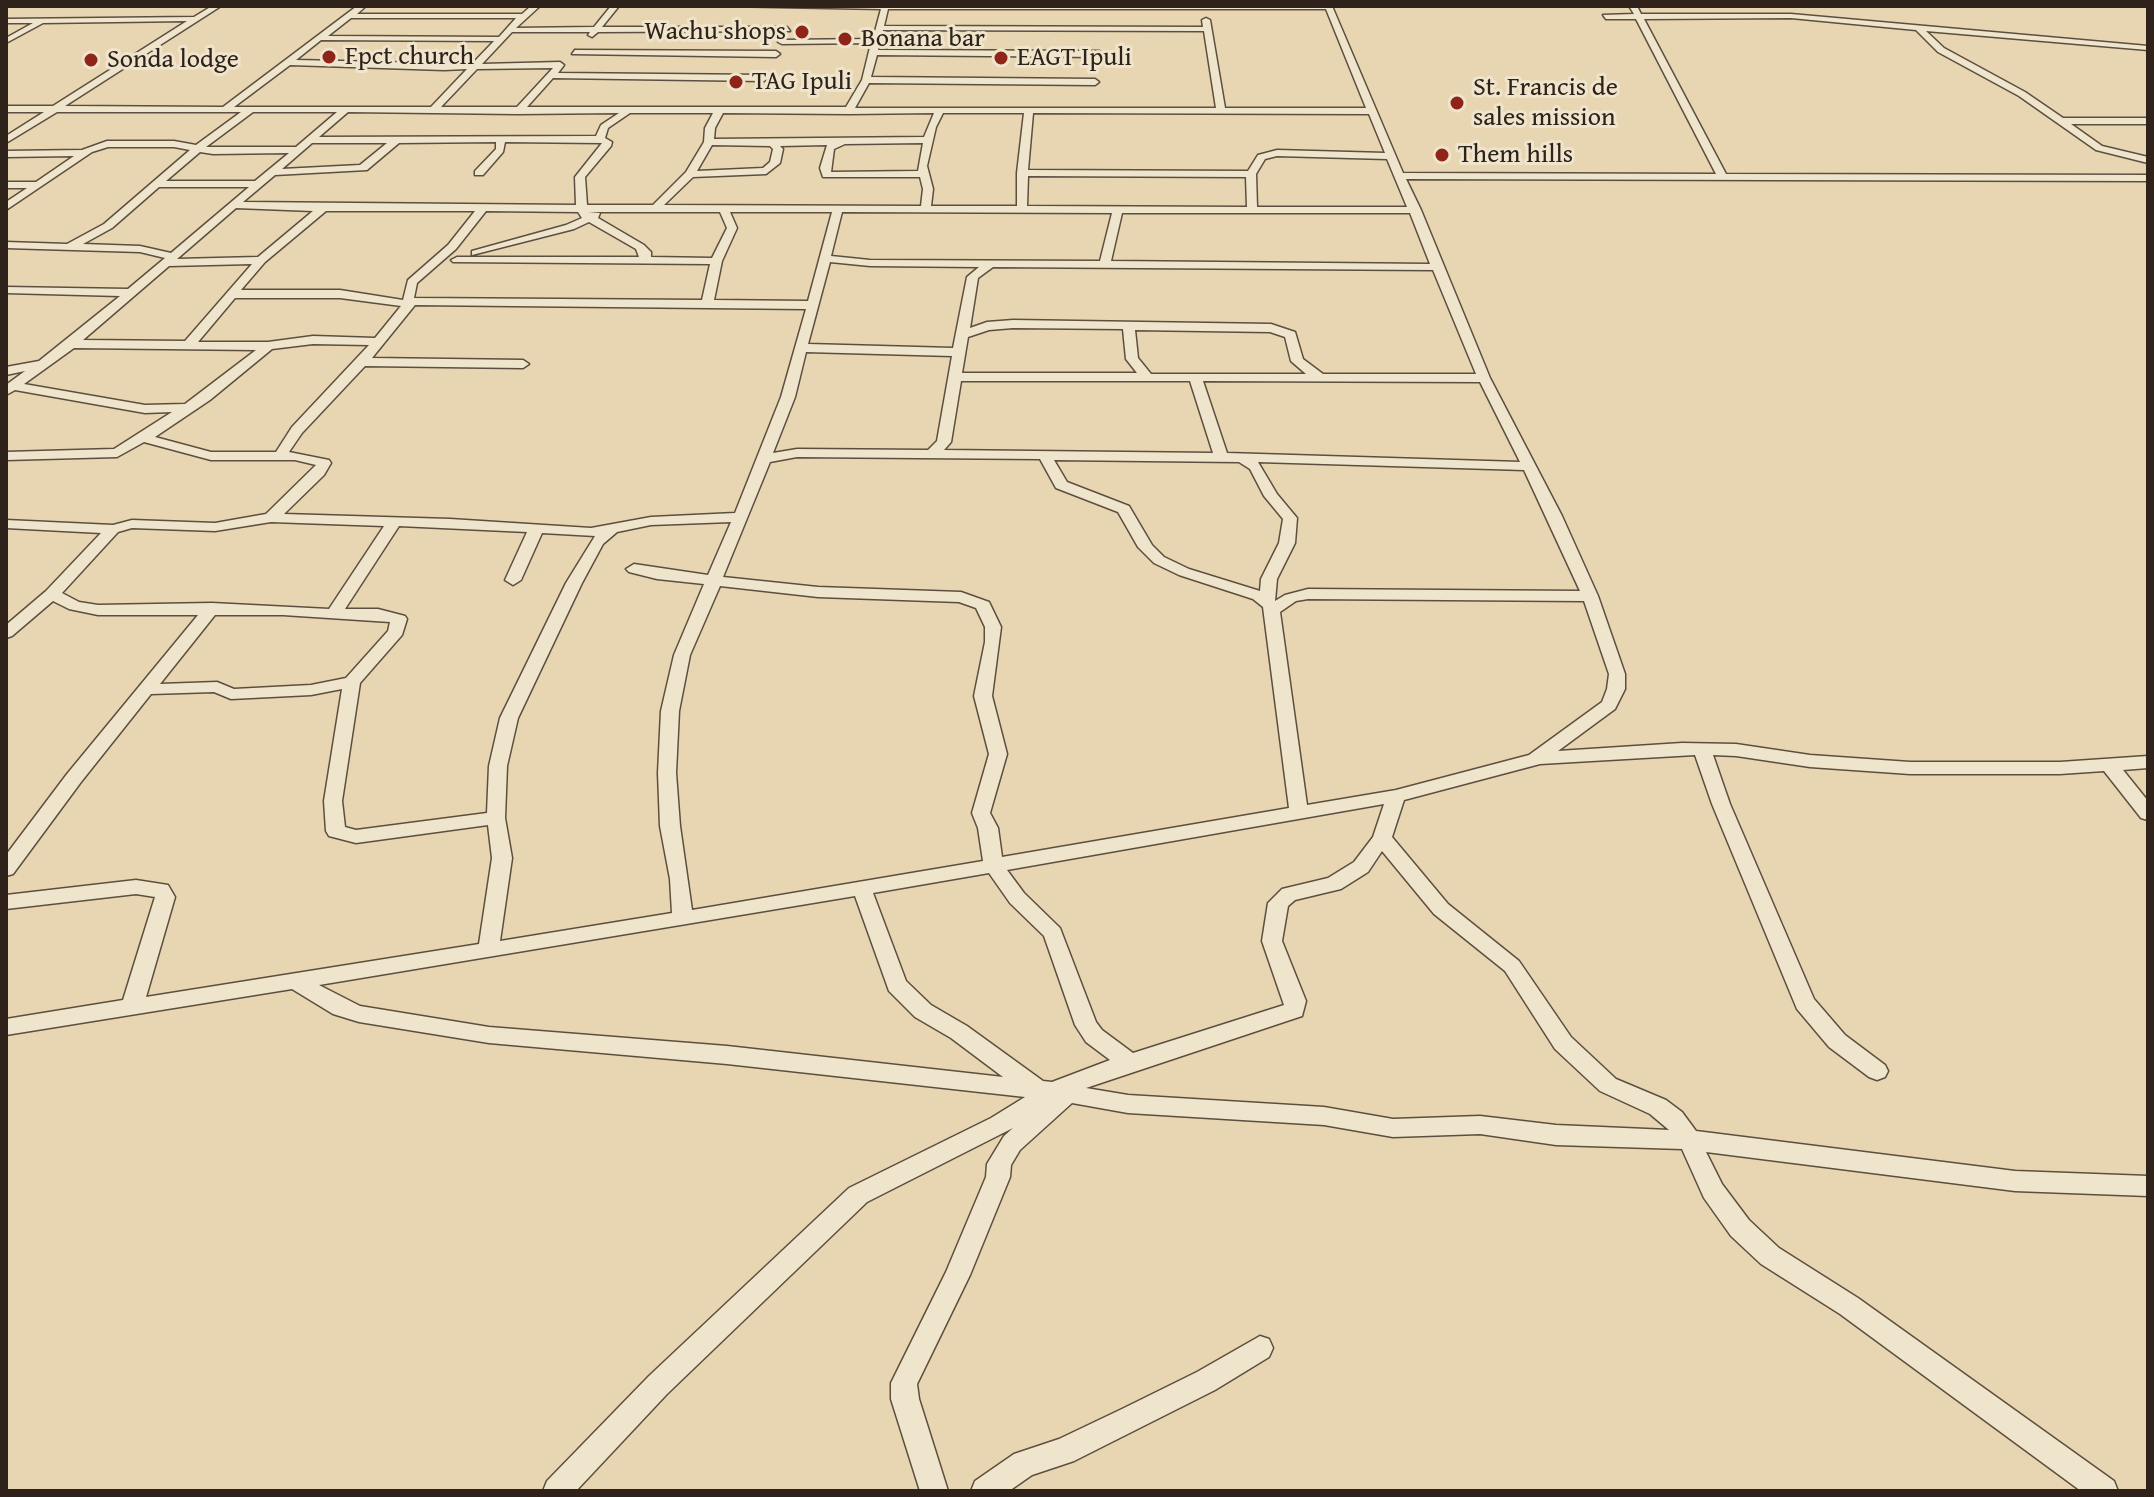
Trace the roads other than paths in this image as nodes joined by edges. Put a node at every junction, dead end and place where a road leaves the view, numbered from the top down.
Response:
1 (217, 6) edge
2 (362, 6) edge
3 (536, 6) edge
4 (615, 6) edge
5 (729, 6) edge
6 (1051, 6) edge
7 (850, 7) edge
8 (885, 7) edge
9 (1204, 7) edge
10 (1328, 7) edge
11 (801, 8) edge
12 (22, 9) dead end
13 (107, 10) dead end
14 (1637, 12) edge
15 (351, 16) junction
16 (523, 16) junction
17 (1606, 17) dead end
18 (6, 19) edge
19 (195, 19) junction
20 (42, 21) junction
21 (92, 21) junction
22 (685, 28) junction
23 (880, 28) junction
24 (985, 28) junction
25 (1919, 28) junction
26 (787, 29) junction
27 (1097, 29) junction
28 (1207, 29) junction
29 (512, 30) junction
30 (597, 30) junction
31 (318, 38) junction
32 (503, 39) junction
33 (6, 41) edge
34 (874, 41) junction
35 (782, 42) junction
36 (2148, 48) edge
37 (575, 52) junction
38 (874, 52) junction
39 (662, 53) junction
40 (980, 53) junction
41 (776, 54) junction
42 (1099, 54) junction
43 (287, 62) junction
44 (560, 65) junction
45 (476, 67) junction
46 (550, 75) junction
47 (644, 77) junction
48 (764, 78) junction
49 (866, 80) junction
50 (1095, 82) junction
51 (758, 89) dead end
52 (752, 100) dead end
53 (1098, 103) junction
54 (54, 108) junction
55 (6, 109) edge
56 (224, 110) junction
57 (250, 110) junction
58 (345, 110) junction
59 (433, 110) junction
60 (518, 111) junction
61 (627, 111) junction
62 (719, 111) junction
63 (747, 111) junction
64 (849, 111) junction
65 (1371, 111) junction
66 (939, 112) junction
67 (1029, 112) junction
68 (1221, 112) junction
69 (2061, 121) junction
70 (2148, 121) edge
71 (469, 127) dead end
72 (456, 139) junction
73 (600, 139) junction
74 (6, 140) edge
75 (308, 140) junction
76 (396, 140) junction
77 (499, 140) junction
78 (928, 140) junction
79 (846, 141) junction
80 (709, 142) junction
81 (801, 142) junction
82 (773, 143) junction
83 (199, 148) junction
84 (295, 150) junction
85 (85, 153) junction
86 (6, 154) edge
87 (1393, 156) junction
88 (785, 157) junction
89 (2133, 157) junction
90 (2148, 160) edge
91 (271, 172) junction
92 (479, 173) dead end
93 (1022, 173) junction
94 (690, 174) junction
95 (922, 174) junction
96 (1251, 174) junction
97 (1399, 176) junction
98 (1722, 176) junction
99 (2119, 177) junction
100 (2148, 178) edge
101 (157, 184) junction
102 (254, 184) junction
103 (6, 185) edge
104 (38, 185) junction
105 (234, 205) junction
106 (6, 207) edge
107 (484, 207) junction
108 (926, 207) junction
109 (323, 208) junction
110 (656, 208) junction
111 (1022, 208) junction
112 (1118, 208) junction
113 (724, 209) junction
114 (838, 209) junction
115 (1252, 210) junction
116 (1416, 210) junction
117 (587, 212) junction
118 (192, 237) junction
119 (6, 245) edge
120 (71, 246) junction
121 (140, 249) junction
122 (823, 258) junction
123 (168, 260) junction
124 (261, 260) junction
125 (457, 260) junction
126 (716, 261) junction
127 (645, 262) junction
128 (959, 264) junction
129 (989, 265) junction
130 (1105, 265) junction
131 (1436, 267) junction
132 (427, 268) junction
133 (974, 274) junction
134 (6, 290) edge
135 (130, 293) junction
136 (231, 294) junction
137 (708, 302) junction
138 (409, 303) junction
139 (810, 305) junction
140 (964, 316) junction
141 (994, 325) junction
142 (1129, 325) junction
143 (961, 335) junction
144 (377, 342) junction
145 (71, 344) junction
146 (189, 344) junction
147 (268, 346) junction
148 (800, 348) junction
149 (958, 352) junction
150 (362, 362) junction
151 (44, 364) junction
152 (523, 364) dead end
153 (6, 371) edge
154 (956, 377) junction
155 (1148, 378) junction
156 (1322, 378) junction
157 (1484, 378) junction
158 (1196, 379) junction
159 (10, 389) edge
160 (186, 408) junction
161 (146, 433) junction
162 (931, 455) junction
163 (6, 456) edge
164 (1045, 456) junction
165 (279, 457) junction
166 (1221, 457) junction
167 (1243, 458) junction
168 (763, 459) junction
169 (1528, 466) junction
170 (741, 517) junction
171 (271, 518) junction
172 (394, 522) junction
173 (6, 524) edge
174 (537, 528) junction
175 (113, 529) junction
176 (611, 529) junction
177 (634, 569) dead end
178 (713, 579) junction
179 (513, 580) dead end
180 (52, 594) junction
181 (1590, 596) junction
182 (1270, 604) junction
183 (212, 608) junction
184 (334, 614) junction
185 (6, 633) edge
186 (352, 682) junction
187 (148, 689) junction
188 (1702, 750) junction
189 (1535, 759) junction
190 (2148, 762) edge
191 (2110, 766) junction
192 (1396, 796) junction
193 (2148, 814) edge
194 (1299, 815) junction
195 (496, 818) junction
196 (1382, 838) junction
197 (993, 864) junction
198 (6, 869) edge
199 (862, 889) junction
200 (6, 902) edge
201 (683, 919) junction
202 (488, 950) junction
203 (296, 982) junction
204 (132, 1007) junction
205 (6, 1027) edge
206 (1130, 1063) junction
207 (1877, 1071) dead end
208 (1053, 1092) junction
209 (1689, 1140) junction
210 (2148, 1186) edge
211 (1260, 1348) dead end
212 (557, 1491) edge
213 (934, 1491) edge
214 (985, 1491) edge
215 (2104, 1491) edge

1 - 19 street
2 - 15 street
3 - 16 street
4 - 30 street
5 - 11 street
6 - 8 street
6 - 9 street
7 - 8 street
7 - 11 street
8 - 23 street
9 - 10 street
9 - 28 street
10 - 65 street
11 - 26 street
12 - 18 street
13 - 21 street
14 - 17 street
14 - 25 street
14 - 98 street
15 - 16 street
15 - 31 street
16 - 29 street
18 - 20 street
19 - 21 street
19 - 54 street
20 - 21 street
20 - 33 street
22 - 26 street
22 - 30 street
22 - 39 street
23 - 24 street
23 - 34 street
24 - 27 street
24 - 40 street
25 - 36 street
25 - 69 street
26 - 35 street
27 - 28 street
27 - 42 street
28 - 68 street
29 - 30 street
29 - 32 street
30 - 37 street
31 - 32 street
31 - 43 street
32 - 45 street
34 - 35 street
34 - 38 street
35 - 41 street
37 - 39 street
37 - 44 street
38 - 40 street
38 - 49 street
39 - 41 street
39 - 47 street
40 - 42 street
41 - 48 street
42 - 50 street
43 - 45 street
43 - 56 street
44 - 45 street
44 - 46 street
45 - 59 street
46 - 47 street
46 - 60 street
47 - 48 street
48 - 51 street
49 - 50 street
49 - 64 street
50 - 53 street
52 - 63 street
53 - 67 street
53 - 68 street
54 - 55 street
54 - 56 street
54 - 74 street
56 - 57 street
57 - 58 street
57 - 83 street
58 - 59 street
58 - 75 street
59 - 60 street
60 - 61 street
61 - 62 street
61 - 73 street
62 - 63 street
62 - 80 street
63 - 64 street
64 - 66 street
65 - 68 street
65 - 87 street
66 - 67 street
66 - 78 street
67 - 93 street
69 - 70 street
69 - 89 street
71 - 72 street
72 - 76 street
72 - 77 street
73 - 77 street
73 - 117 street
75 - 76 street
75 - 84 street
76 - 91 street
77 - 92 street
78 - 79 street
78 - 95 street
79 - 81 street
79 - 95 street
80 - 82 street
80 - 94 street
81 - 82 street
81 - 88 street
82 - 88 street
83 - 84 street
83 - 85 street
83 - 101 street
84 - 91 street
85 - 86 street
85 - 104 street
87 - 96 street
87 - 97 street
88 - 94 street
89 - 90 street
89 - 99 street
91 - 102 street
93 - 96 street
93 - 111 street
94 - 110 street
95 - 108 street
96 - 115 street
97 - 98 street
97 - 116 street
98 - 99 street
99 - 100 street
101 - 102 street
101 - 120 street
102 - 105 street
103 - 104 street
104 - 106 street
105 - 109 street
105 - 118 street
107 - 109 street
107 - 117 street
107 - 132 street
108 - 111 street
108 - 114 street
109 - 124 street
110 - 113 street
110 - 117 street
111 - 112 street
112 - 115 street
112 - 130 street
113 - 114 street
113 - 126 street
114 - 122 street
115 - 116 street
116 - 131 street
117 - 125 street
117 - 127 street
118 - 121 street
118 - 123 street
119 - 120 street
120 - 121 street
121 - 123 street
122 - 128 street
122 - 139 street
123 - 124 street
123 - 135 street
124 - 136 street
125 - 127 street
125 - 132 street
126 - 127 street
126 - 137 street
128 - 129 street
128 - 133 street
129 - 130 street
129 - 133 street
130 - 131 street
131 - 157 street
132 - 138 street
133 - 140 street
134 - 135 street
135 - 145 street
136 - 138 street
136 - 146 street
137 - 138 street
137 - 139 street
138 - 144 street
139 - 148 street
140 - 141 street
140 - 143 street
141 - 142 street
141 - 143 street
142 - 155 street
142 - 156 street
143 - 149 street
144 - 147 street
144 - 150 street
145 - 146 street
145 - 151 street
146 - 147 street
147 - 160 street
148 - 149 street
148 - 168 street
149 - 154 street
150 - 152 street
150 - 165 street
151 - 153 street
151 - 159 street
154 - 155 street
154 - 162 street
155 - 158 street
156 - 157 street
156 - 158 street
157 - 169 street
158 - 166 street
159 - 160 street
160 - 161 street
161 - 163 street
161 - 165 street
162 - 164 street
162 - 168 street
164 - 166 street
164 - 182 street
165 - 171 street
166 - 167 street
167 - 169 street
167 - 182 street
168 - 170 street
169 - 181 street
170 - 176 street
170 - 178 street
171 - 172 street
171 - 175 street
172 - 174 street
172 - 184 street
173 - 175 street
174 - 176 street
174 - 179 street
175 - 180 street
176 - 195 street
177 - 178 street
178 - 197 street
178 - 201 street
180 - 183 street
180 - 185 street
181 - 182 street
181 - 189 street
182 - 194 street
183 - 184 street
183 - 187 street
184 - 186 street
186 - 187 street
186 - 195 street
187 - 198 street
188 - 189 street
188 - 191 street
188 - 207 street
189 - 192 street
190 - 191 street
191 - 193 street
192 - 194 street
192 - 196 street
194 - 197 street
195 - 202 street
196 - 206 street
196 - 209 street
197 - 199 street
197 - 206 street
199 - 201 street
199 - 208 street
200 - 204 street
201 - 202 street
202 - 203 street
203 - 204 street
203 - 208 street
204 - 205 street
206 - 208 street
208 - 209 street
208 - 212 street
208 - 213 street
209 - 210 street
209 - 215 street
211 - 214 street

